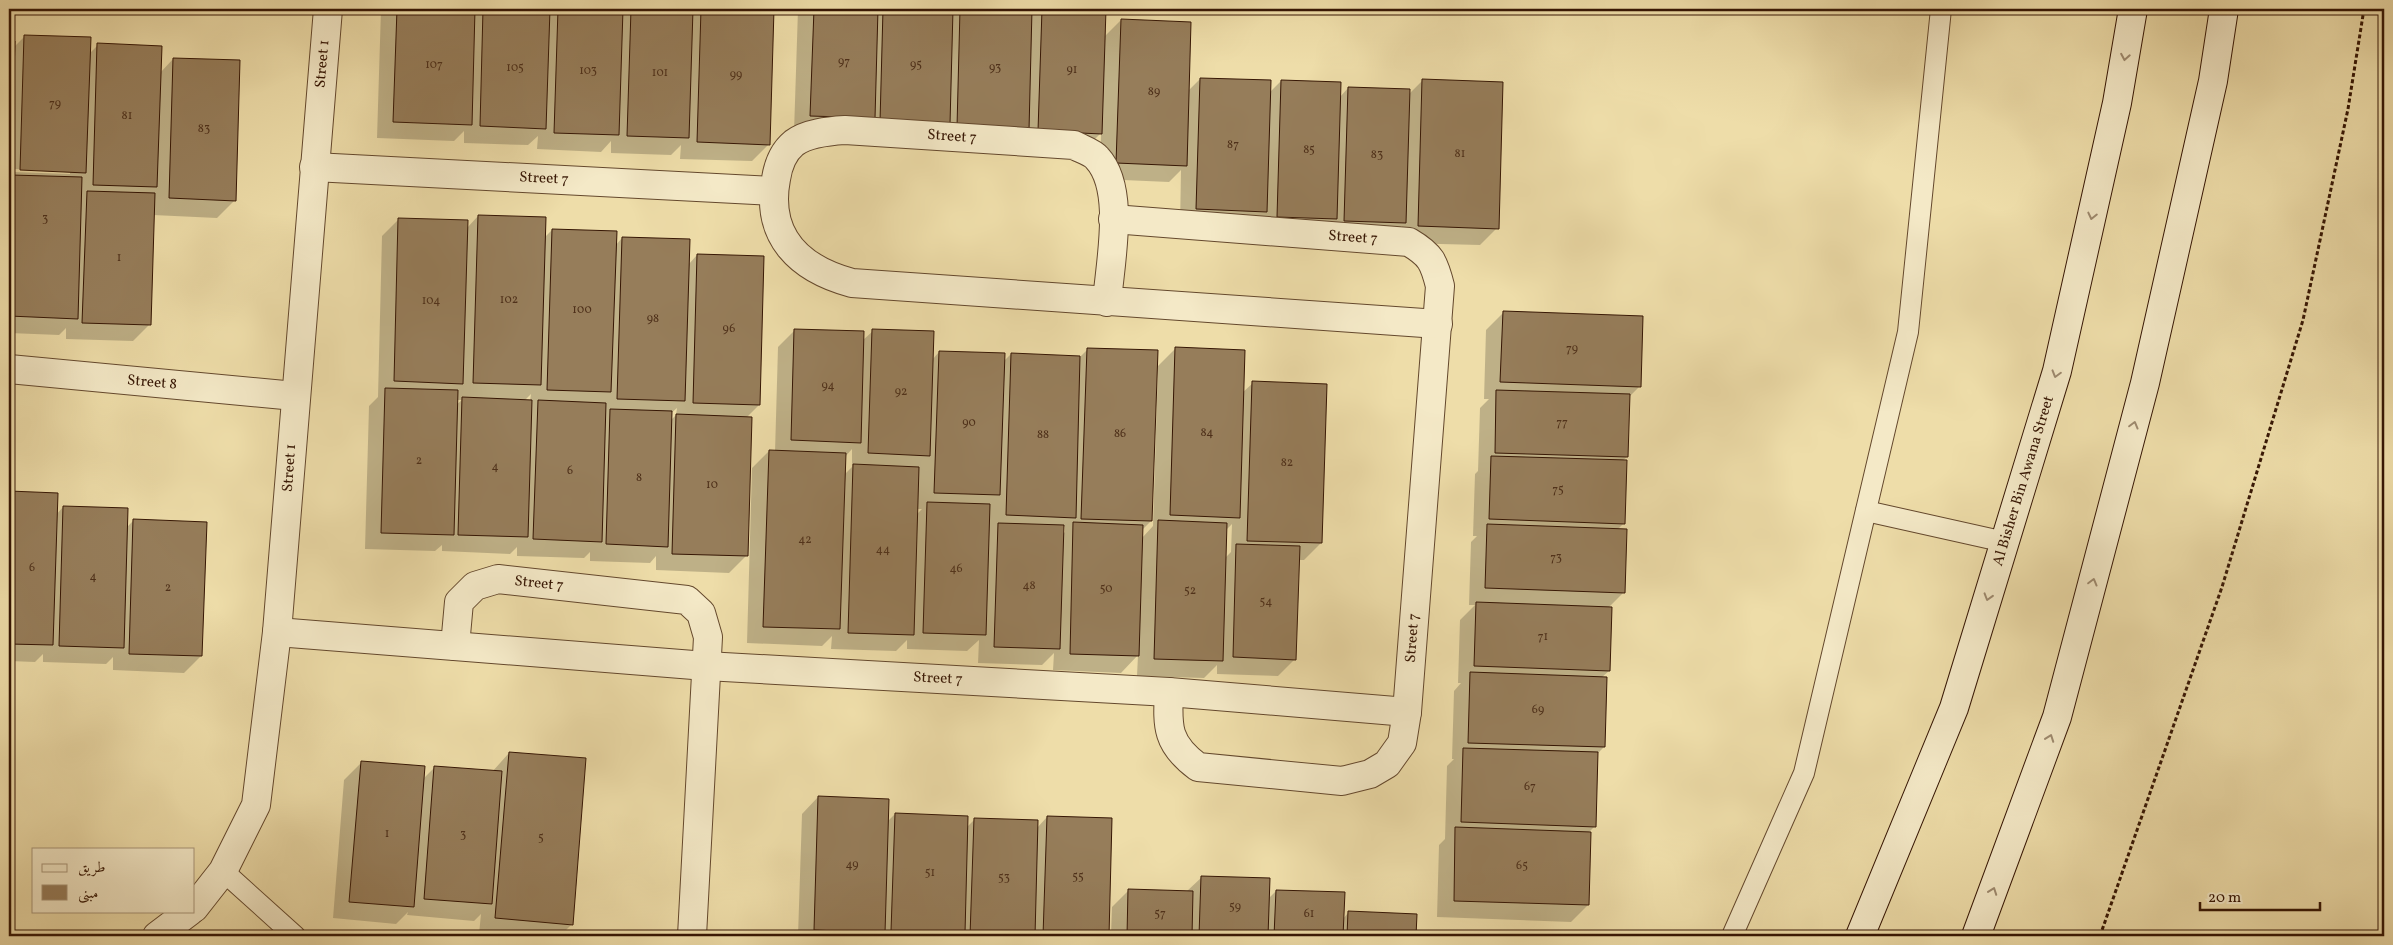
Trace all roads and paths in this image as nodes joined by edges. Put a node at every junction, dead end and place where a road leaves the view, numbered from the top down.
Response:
1 (328, 9) edge
2 (1941, 9) edge
3 (2134, 9) edge
4 (2224, 9) edge
5 (2364, 9) edge
6 (314, 167) junction
7 (773, 191) junction
8 (1113, 220) junction
9 (1107, 302) junction
10 (1438, 324) junction
11 (9, 369) edge
12 (295, 396) junction
13 (1866, 511) junction
14 (2005, 542) junction
15 (277, 632) junction
16 (455, 646) junction
17 (706, 666) junction
18 (1169, 692) junction
19 (1407, 712) junction
20 (223, 871) junction
21 (195, 907) edge
22 (189, 912) edge
23 (157, 936) edge
24 (295, 936) edge
25 (692, 936) edge
26 (1732, 936) edge
27 (1860, 936) edge
28 (1976, 936) edge
29 (2100, 936) edge

1 - 6 street, Street 1
2 - 13 lane
3 -> 14 street, Al Bisher Bin Awana Street
28 -> 4 street
5 - 29 path
6 - 7 street, Street 7
6 - 12 street, Street 1
7 - 8 street, Street 7
7 - 9 street, Street 7
8 - 9 street, Street 7
8 - 10 street, Street 7
9 - 10 street, Street 7
10 - 19 street, Street 7
11 - 12 street, Street 8
12 - 15 street, Street 1
13 - 14 lane
13 - 26 lane
14 -> 27 street, Al Bisher Bin Awana Street
15 - 16 street, Street 7
15 - 20 street, Street 1
16 - 17 street, Street 7
16 - 17 street, Street 7
17 - 18 street, Street 7
17 - 25 street, Street 7
18 - 19 street, Street 7
18 - 19 street, Street 7
20 - 21 street, Street 1
20 - 24 lane
22 - 23 street

